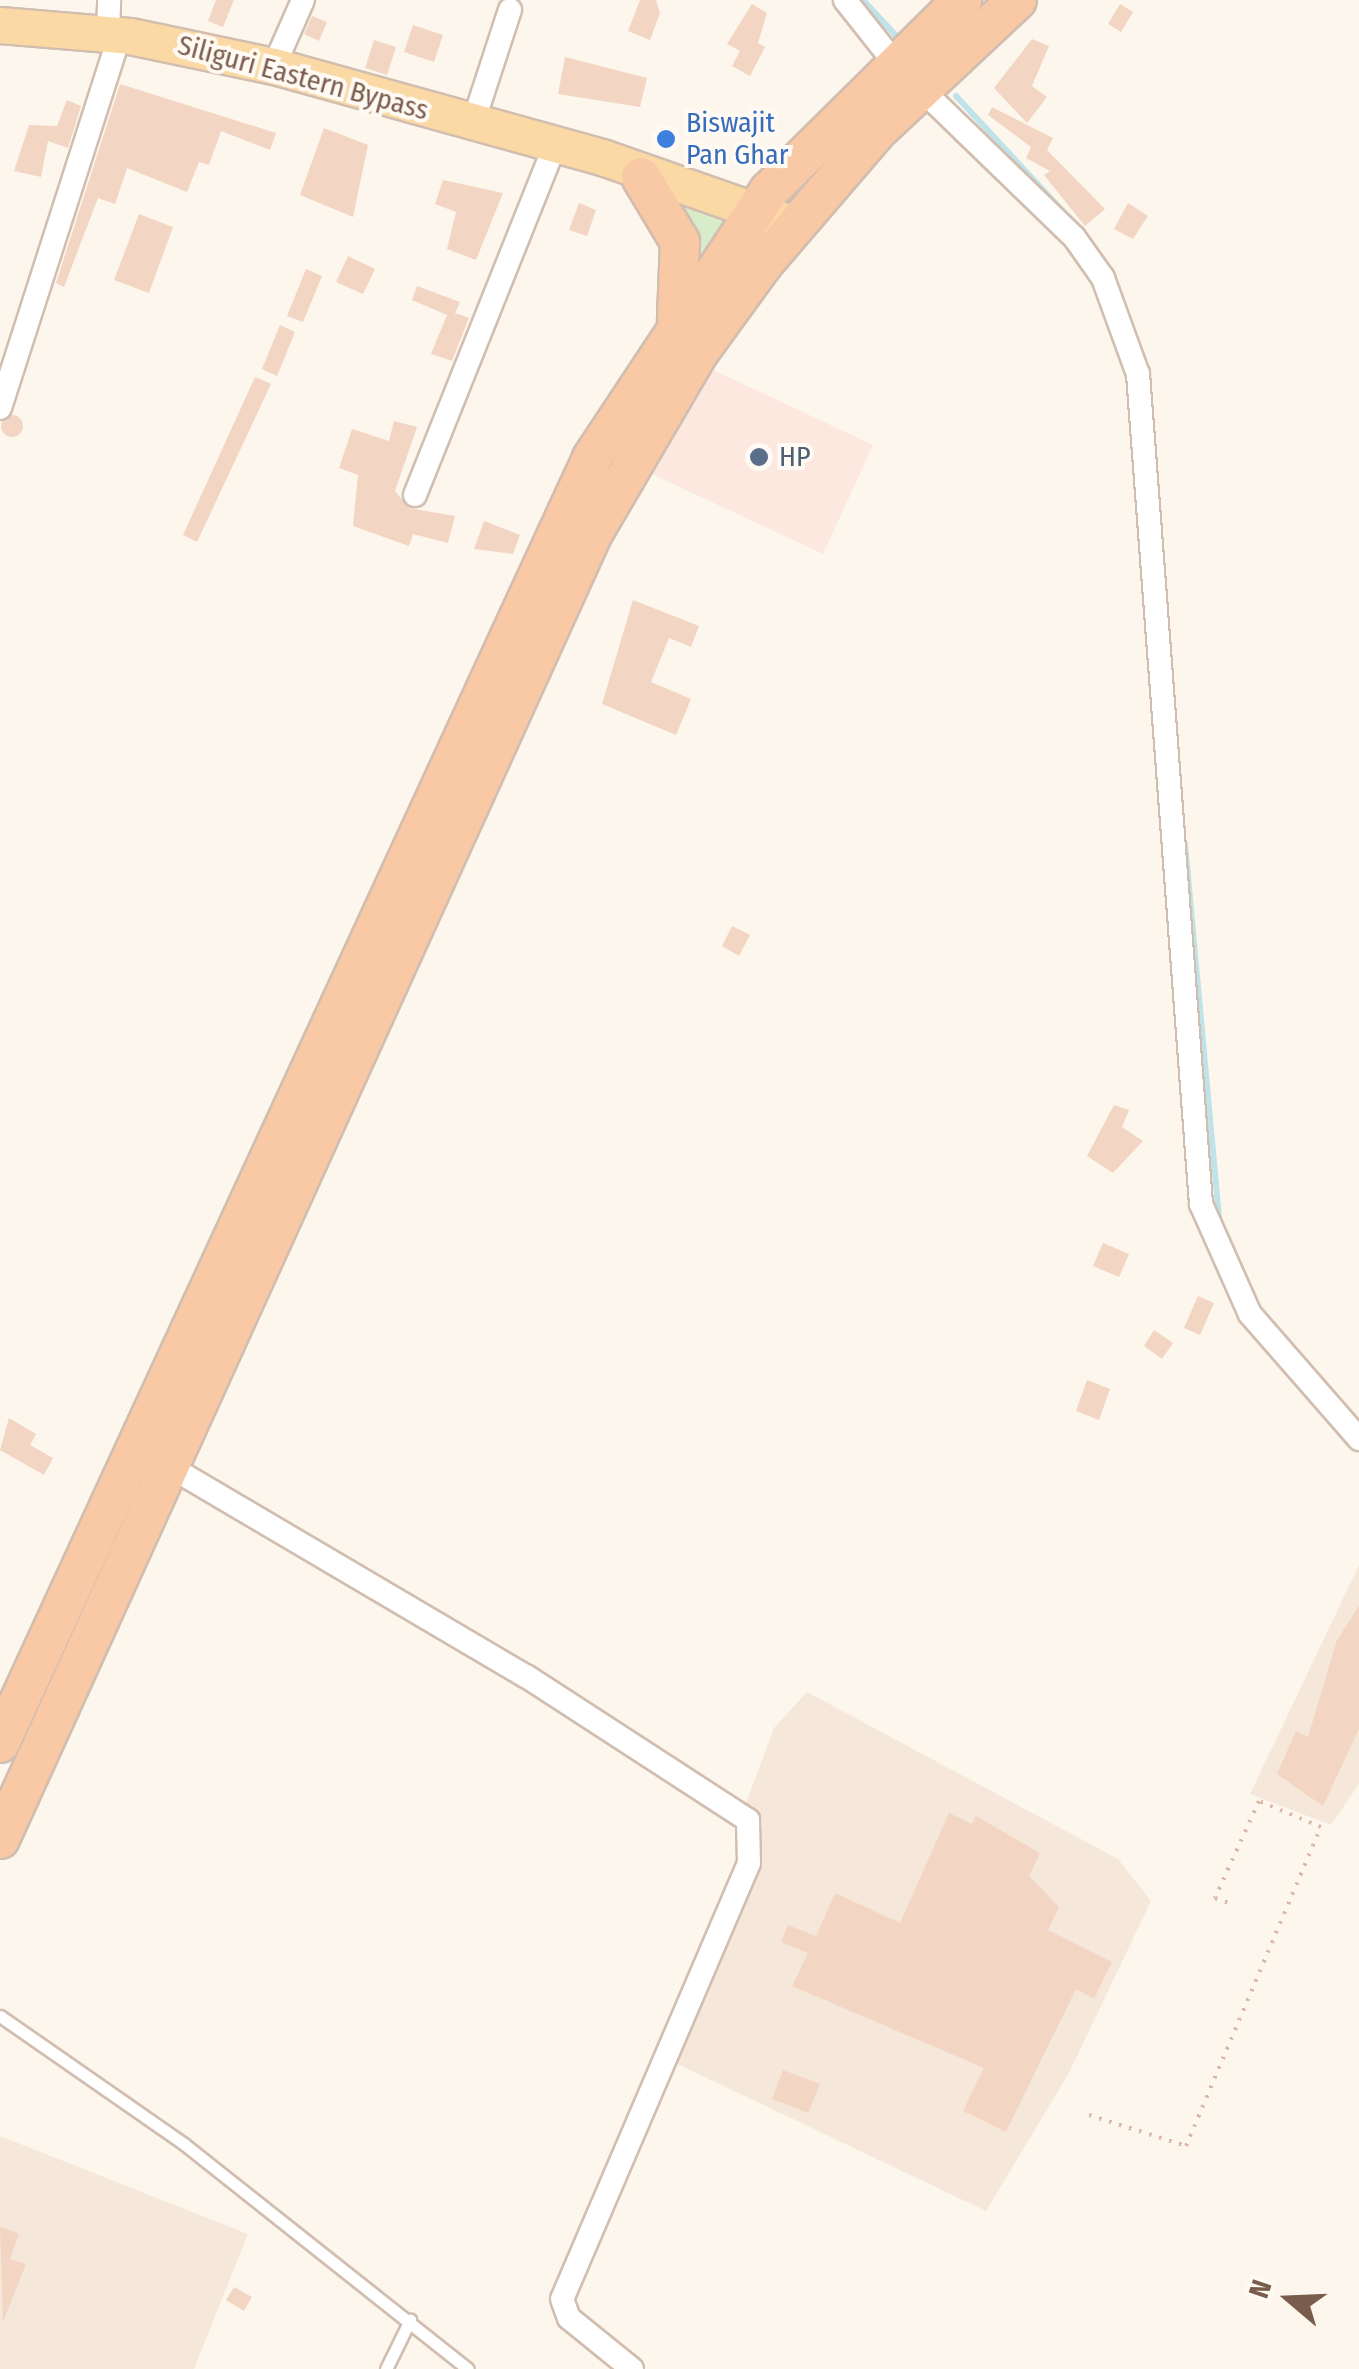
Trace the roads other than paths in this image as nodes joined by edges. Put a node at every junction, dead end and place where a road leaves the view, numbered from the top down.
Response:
1 (304, 0) edge
2 (845, 0) edge
3 (962, 0) edge
4 (1017, 0) edge
5 (510, 10) dead end
6 (112, 22) edge
7 (0, 25) edge
8 (274, 66) junction
9 (907, 76) junction
10 (474, 123) junction
11 (555, 144) junction
12 (602, 157) junction
13 (641, 176) junction
14 (762, 200) junction
15 (804, 215) junction
16 (675, 326) junction
17 (0, 408) edge
18 (415, 495) dead end
19 (1359, 1439) edge
20 (174, 1469) junction
21 (0, 1744) edge
22 (0, 1839) edge
23 (0, 2016) edge
24 (410, 2320) junction
25 (386, 2369) edge
26 (468, 2369) edge
27 (632, 2369) edge

1 - 8 street
2 - 9 street
3 - 9 highway
4 - 9 highway
5 - 10 street
6 - 7 main road, Siliguri Eastern Bypass
6 - 8 main road, Siliguri Eastern Bypass
6 - 17 street
8 - 10 main road, Siliguri Eastern Bypass
9 - 14 highway
9 - 15 highway
9 - 19 street
10 - 11 main road, Siliguri Eastern Bypass
11 - 12 main road, Siliguri Eastern Bypass
11 - 18 street
12 - 13 main road, Siliguri Eastern Bypass
12 - 14 main road, Siliguri Eastern Bypass
13 - 14 main road, Siliguri Eastern Bypass
13 - 16 highway
14 - 15 main road
14 - 16 highway
15 - 20 highway
16 - 21 highway
20 - 22 highway
20 - 27 street
23 - 24 lane
24 - 25 lane
24 - 26 lane

